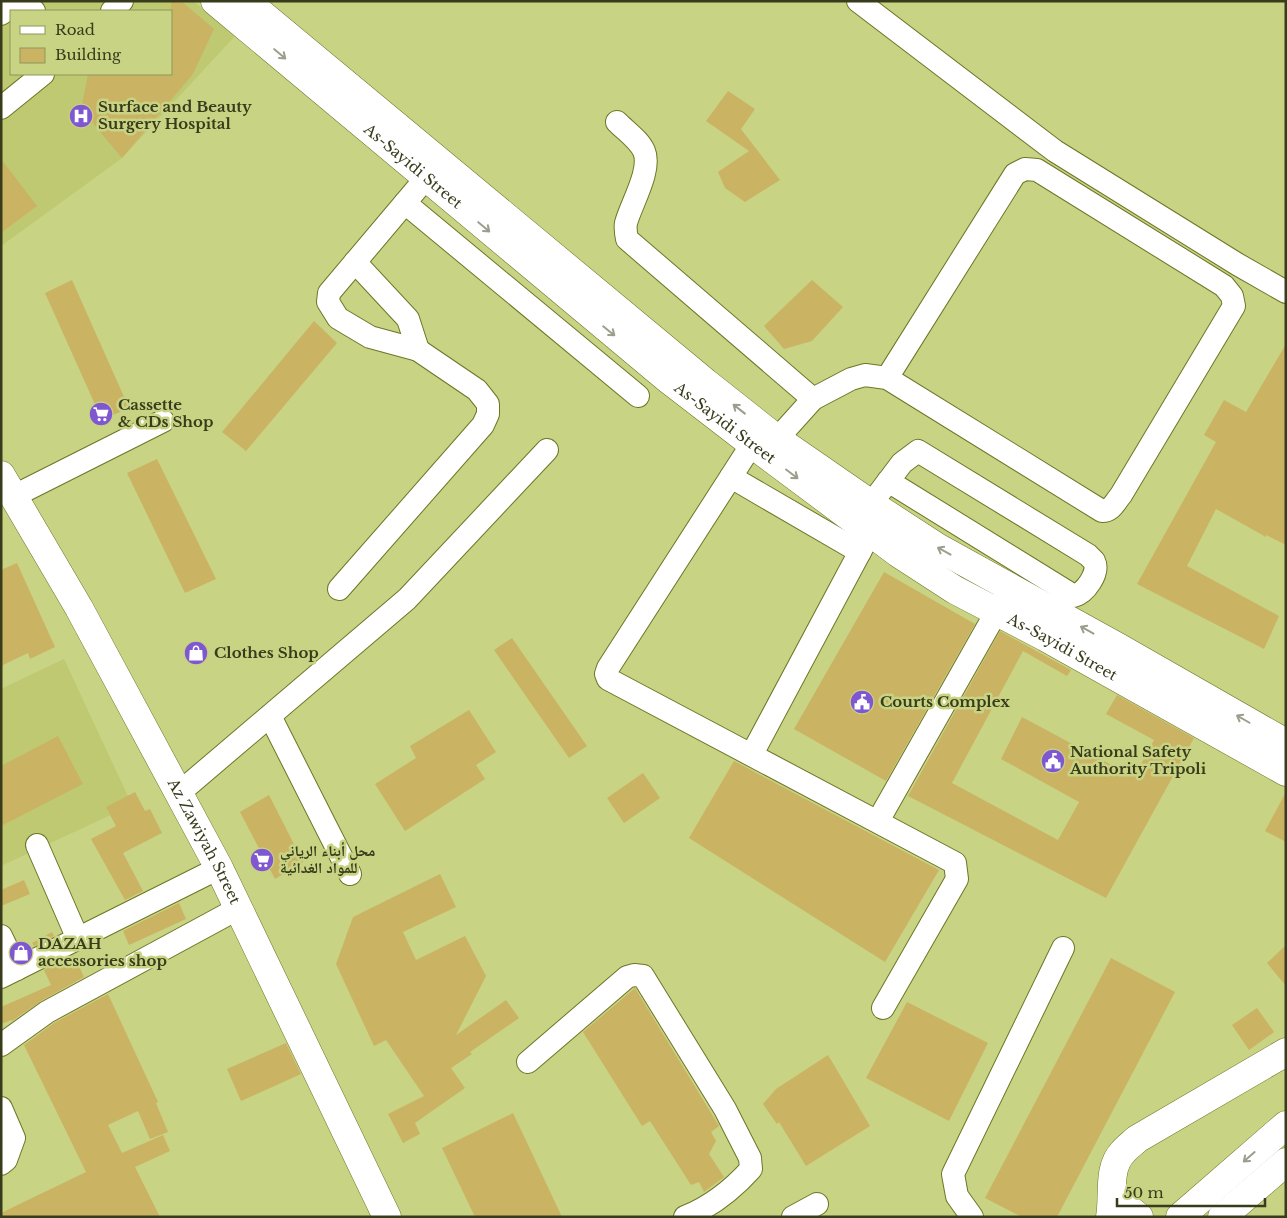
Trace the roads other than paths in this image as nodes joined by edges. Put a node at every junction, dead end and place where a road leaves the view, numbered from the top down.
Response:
1 (122, 1) edge
2 (215, 1) edge
3 (246, 1) edge
4 (866, 5) edge
5 (33, 10) edge
6 (113, 10) edge
7 (1, 14) edge
8 (262, 27) junction
9 (42, 75) edge
10 (1, 108) edge
11 (617, 122) dead end
12 (426, 178) junction
13 (405, 203) junction
14 (356, 262) junction
15 (1286, 292) edge
16 (418, 350) junction
17 (887, 378) junction
18 (638, 396) dead end
19 (813, 399) junction
20 (163, 421) dead end
21 (765, 442) junction
22 (547, 450) dead end
23 (731, 477) junction
24 (888, 481) junction
25 (8, 486) edge
26 (871, 504) junction
27 (865, 542) junction
28 (1010, 588) junction
29 (340, 589) dead end
30 (997, 612) junction
31 (1118, 647) junction
32 (1108, 672) junction
33 (270, 716) junction
34 (1286, 743) edge
35 (752, 754) junction
36 (1286, 772) edge
37 (178, 793) junction
38 (878, 822) junction
39 (37, 845) dead end
40 (219, 868) junction
41 (350, 874) dead end
42 (239, 908) junction
43 (1, 936) edge
44 (78, 939) junction
45 (1063, 948) dead end
46 (9, 973) edge
47 (883, 1008) dead end
48 (1, 1045) edge
49 (1286, 1052) edge
50 (528, 1062) dead end
51 (1, 1108) edge
52 (1286, 1125) edge
53 (1286, 1162) edge
54 (1, 1164) edge
55 (817, 1204) dead end
56 (1112, 1204) edge
57 (1227, 1213) edge
58 (387, 1217) edge
59 (685, 1217) edge
60 (793, 1217) edge
61 (972, 1217) edge
62 (1139, 1217) edge
63 (1180, 1217) edge

1 - 6 street
2 - 8 main road, As-Sayidi Street
3 - 8 main road, As-Sayidi Street
4 - 15 street
5 - 7 street
8 -> 12 main road, As-Sayidi Street
21 -> 8 main road, As-Sayidi Street
9 - 10 street
11 - 19 street
12 - 13 street
12 -> 21 main road, As-Sayidi Street
13 - 14 street
13 - 18 street
14 - 16 street
14 - 16 street
16 - 29 street
17 - 17 street
17 - 19 street
19 - 21 street
20 - 25 street
21 - 23 street
21 - 26 main road, As-Sayidi Street
21 -> 27 main road, As-Sayidi Street
22 - 33 street
23 - 27 street
23 - 35 street
24 - 24 street
24 - 26 street
25 - 37 main road, Az Zawiyah Street
28 -> 26 main road, As-Sayidi Street
27 - 30 main road, As-Sayidi Street
27 - 35 street
28 - 30 street
31 -> 28 main road, As-Sayidi Street
30 - 32 main road, As-Sayidi Street
30 - 38 street
31 - 32 main road
34 -> 31 main road, As-Sayidi Street
32 - 36 main road, As-Sayidi Street
33 - 37 street
33 - 41 street
35 - 38 street
37 - 40 main road, Az Zawiyah Street
38 - 47 street
39 - 44 street
40 - 42 main road, Az Zawiyah Street
40 - 44 street
42 - 48 street
42 - 58 main road, Az Zawiyah Street
43 - 46 street
44 - 46 street
45 - 61 street
49 - 56 main road
50 - 59 street
51 - 54 street
52 -> 63 main road
53 - 57 main road
55 - 60 street
56 - 62 main road

